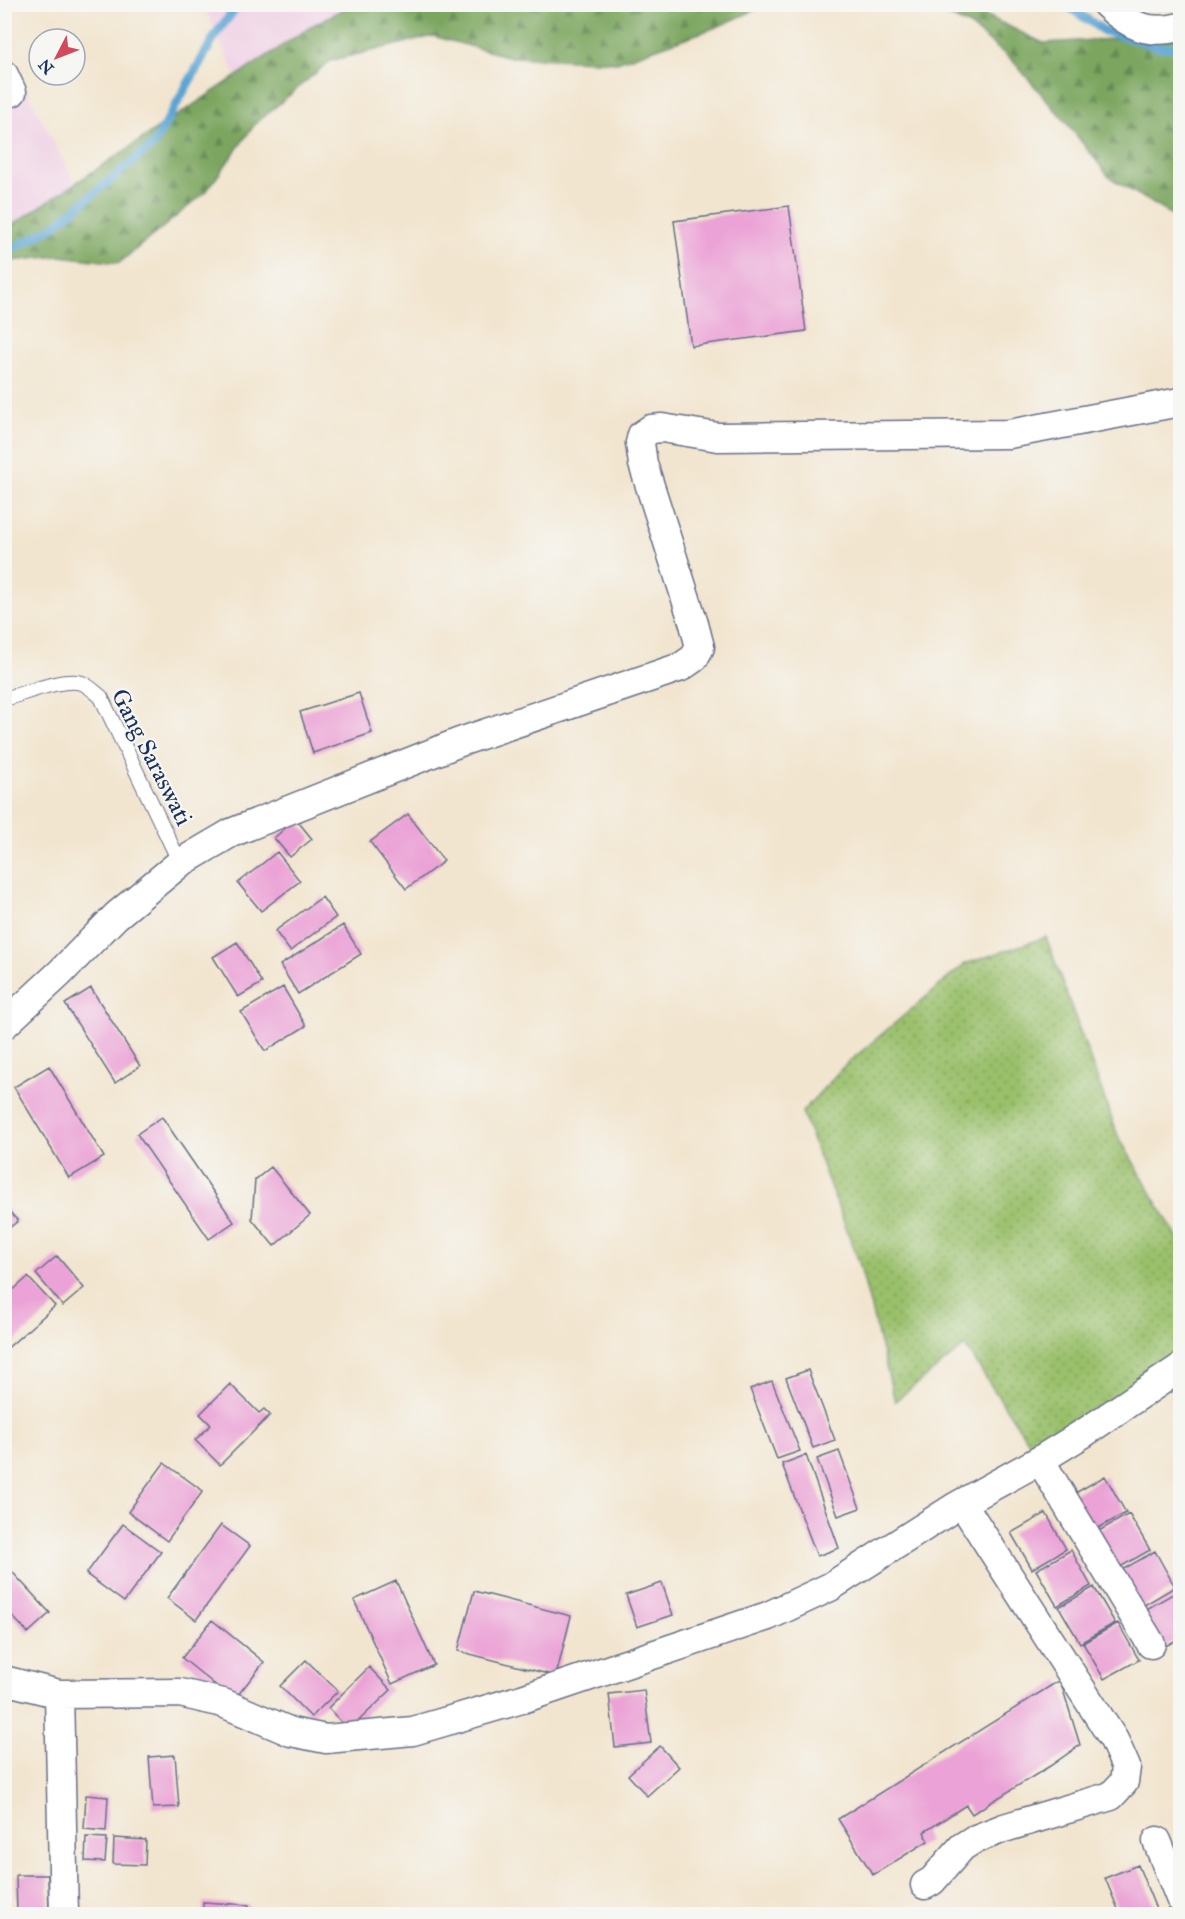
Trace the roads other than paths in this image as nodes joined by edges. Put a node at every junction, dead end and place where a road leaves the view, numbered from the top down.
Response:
1 (1106, 4) edge
2 (1180, 27) edge
3 (1180, 402) edge
4 (4, 699) edge
5 (180, 863) junction
6 (8, 1009) edge
7 (1180, 1368) edge
8 (1040, 1460) junction
9 (963, 1503) junction
10 (1151, 1644) dead end
11 (4, 1680) edge
12 (59, 1694) junction
13 (1157, 1841) dead end
14 (925, 1885) dead end
15 (1180, 1898) edge
16 (64, 1914) edge

1 - 2 street
3 - 5 street
4 - 5 lane, Gang Saraswati
5 - 6 street
7 - 8 street
8 - 9 street
8 - 10 street
9 - 12 street
9 - 14 street
11 - 12 street
12 - 16 street
13 - 15 street

